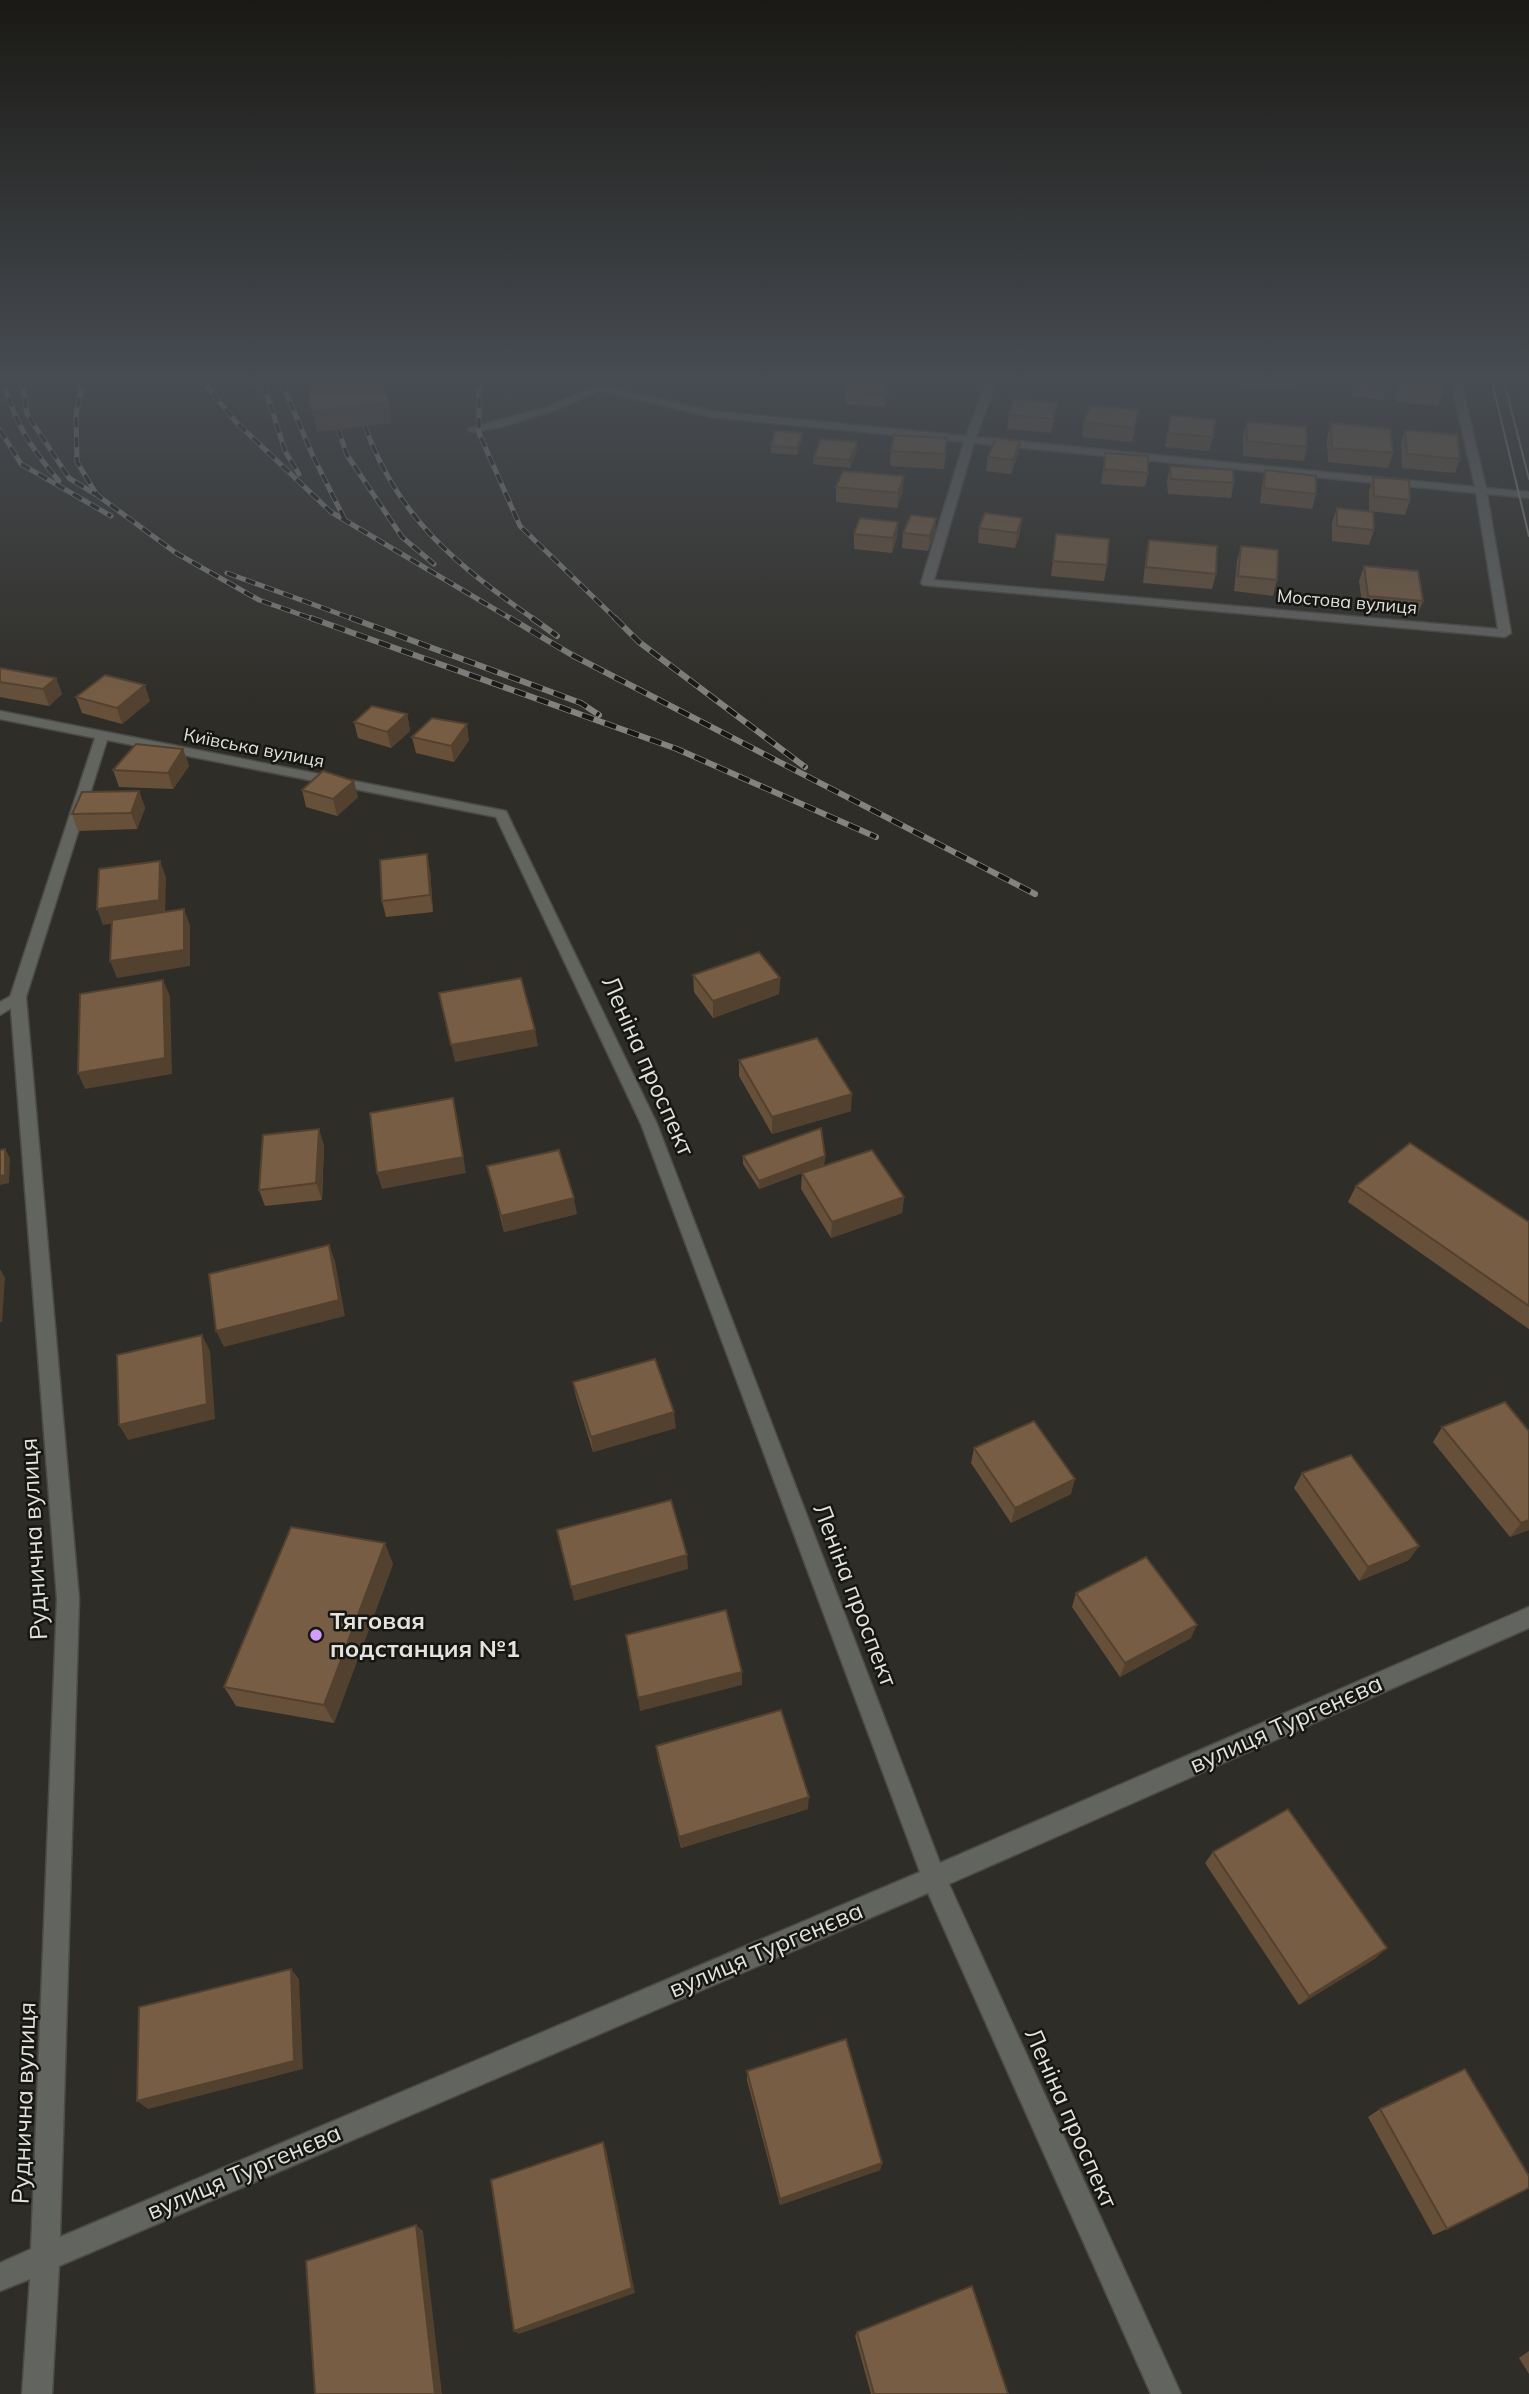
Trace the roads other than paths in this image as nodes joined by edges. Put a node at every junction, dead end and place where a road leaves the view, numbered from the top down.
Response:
1 (955, 490) edge
2 (1481, 490) joint
3 (1529, 495) edge
4 (0, 715) edge
5 (102, 737) junction
6 (501, 814) joint
7 (18, 997) junction
8 (0, 1010) edge
9 (1529, 1617) edge
10 (934, 1878) junction
11 (45, 2256) junction
12 (0, 2277) edge
13 (37, 2394) edge
14 (1166, 2394) edge

1 - 2 street, Мостова вулиця
2 - 3 street
4 - 5 street, Київська вулиця
5 - 6 street, Київська вулиця
5 - 7 street, Руднична вулиця
6 - 10 street, Леніна проспект
7 - 8 street
7 - 11 street, Руднична вулиця
9 - 10 street, вулиця Тургенєва
10 - 11 street, вулиця Тургенєва
10 - 14 street, Леніна проспект
11 - 12 street, вулиця Тургенєва
11 - 13 street, Руднична вулиця

